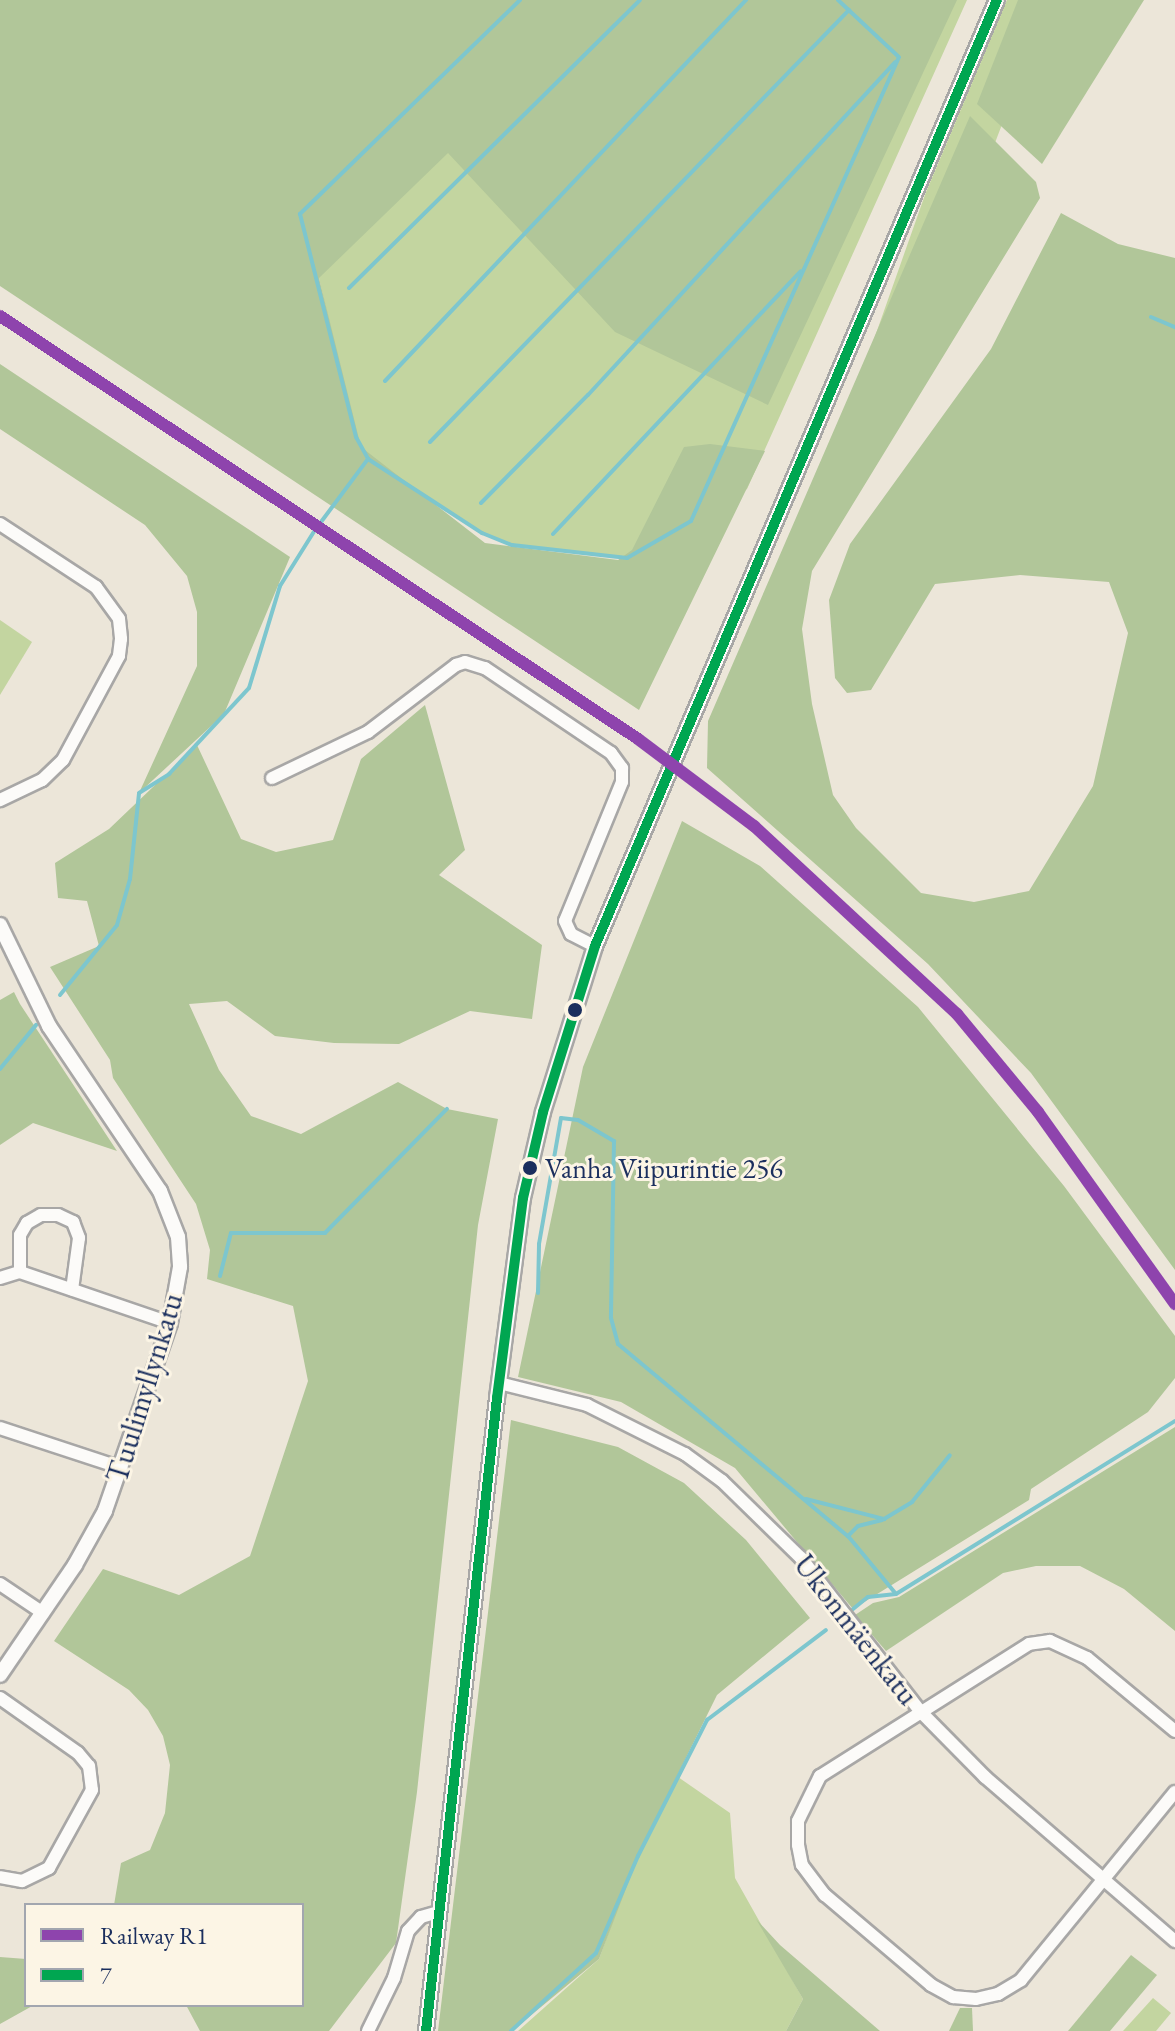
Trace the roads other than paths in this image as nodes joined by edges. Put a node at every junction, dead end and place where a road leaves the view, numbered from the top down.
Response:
1 (997, 0) edge
2 (0, 524) edge
3 (272, 778) dead end
4 (0, 800) edge
5 (0, 925) edge
6 (595, 946) junction
7 (20, 1272) junction
8 (0, 1278) edge
9 (72, 1290) junction
10 (170, 1323) junction
11 (499, 1383) junction
12 (0, 1428) edge
13 (122, 1468) junction
14 (0, 1584) edge
15 (43, 1613) junction
16 (0, 1675) edge
17 (0, 1698) edge
18 (920, 1711) junction
19 (1175, 1731) edge
20 (1175, 1792) edge
21 (0, 1877) edge
22 (1103, 1880) junction
23 (439, 1912) junction
24 (1175, 1941) edge
25 (368, 2031) edge
26 (426, 2031) edge

1 - 6 street
2 - 4 street
3 - 6 street
5 - 10 street, Tuulimyllynkatu
6 - 11 street
7 - 8 street
7 - 9 street
7 - 9 street
9 - 10 street
10 - 13 street, Tuulimyllynkatu
11 - 18 street, Ukonmäenkatu
11 - 23 street
12 - 13 street
13 - 15 street, Tuulimyllynkatu
14 - 15 street
15 - 16 street, Tuulimyllynkatu
17 - 21 street
18 - 19 street
18 - 22 street, Ukonmäenkatu
18 - 22 street
20 - 22 street
22 - 24 street, Ukonmäenkatu
23 - 25 street
23 - 26 street

